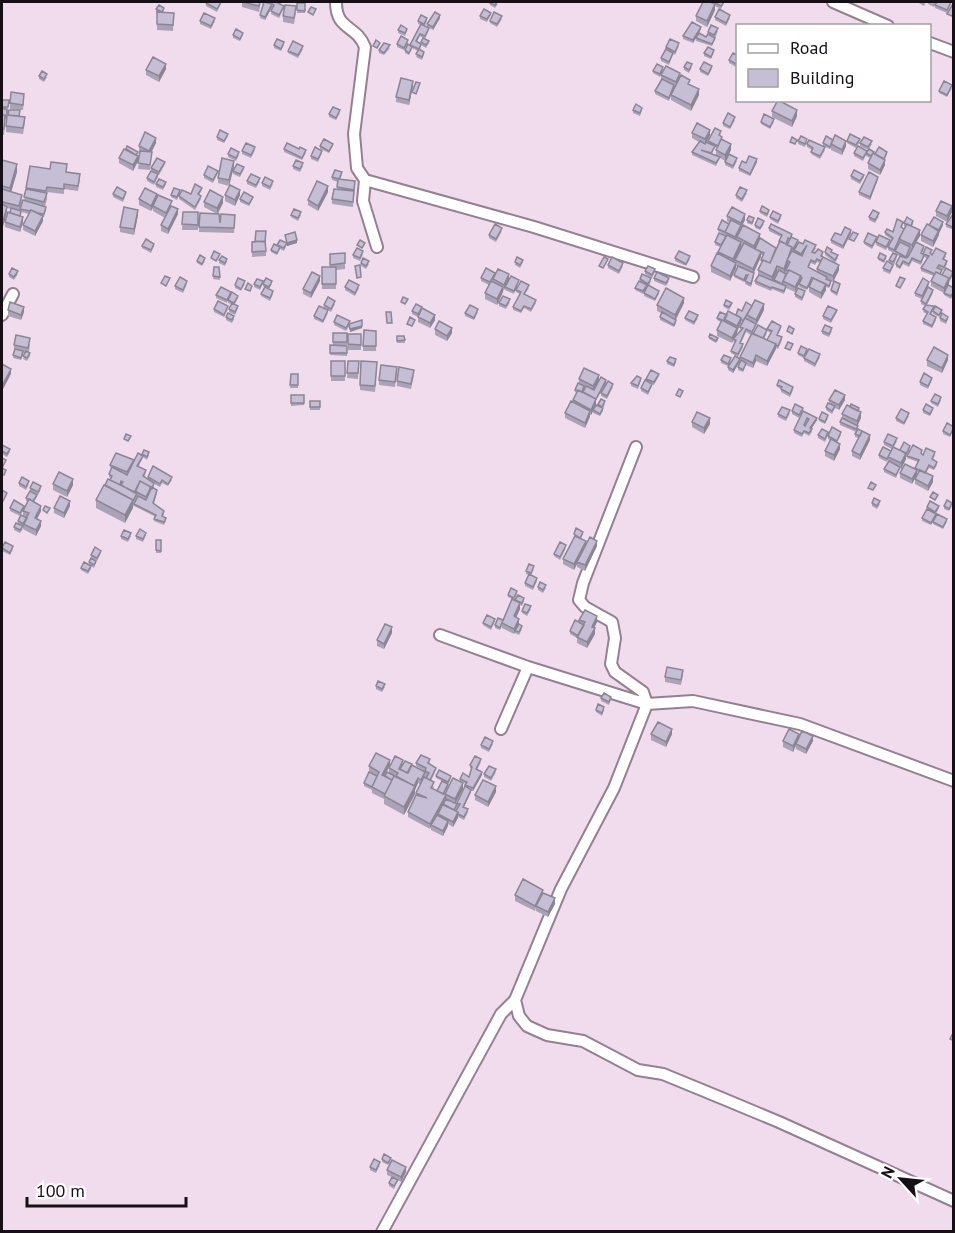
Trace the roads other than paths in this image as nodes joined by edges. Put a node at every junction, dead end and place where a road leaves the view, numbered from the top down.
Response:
1 (336, 2) edge
2 (833, 2) edge
3 (883, 24) edge
4 (931, 43) edge
5 (954, 52) edge
6 (365, 180) junction
7 (377, 247) dead end
8 (693, 277) dead end
9 (13, 294) dead end
10 (2, 315) edge
11 (636, 447) dead end
12 (440, 635) dead end
13 (528, 667) junction
14 (647, 704) junction
15 (501, 729) dead end
16 (954, 781) edge
17 (514, 1000) junction
18 (954, 1201) edge
19 (382, 1232) edge

1 - 6 street
2 - 3 street
4 - 5 street
6 - 7 street
6 - 8 street
9 - 10 street
11 - 14 street
12 - 13 street
13 - 14 street
13 - 15 street
14 - 16 street
14 - 17 street
17 - 18 street
17 - 19 street

